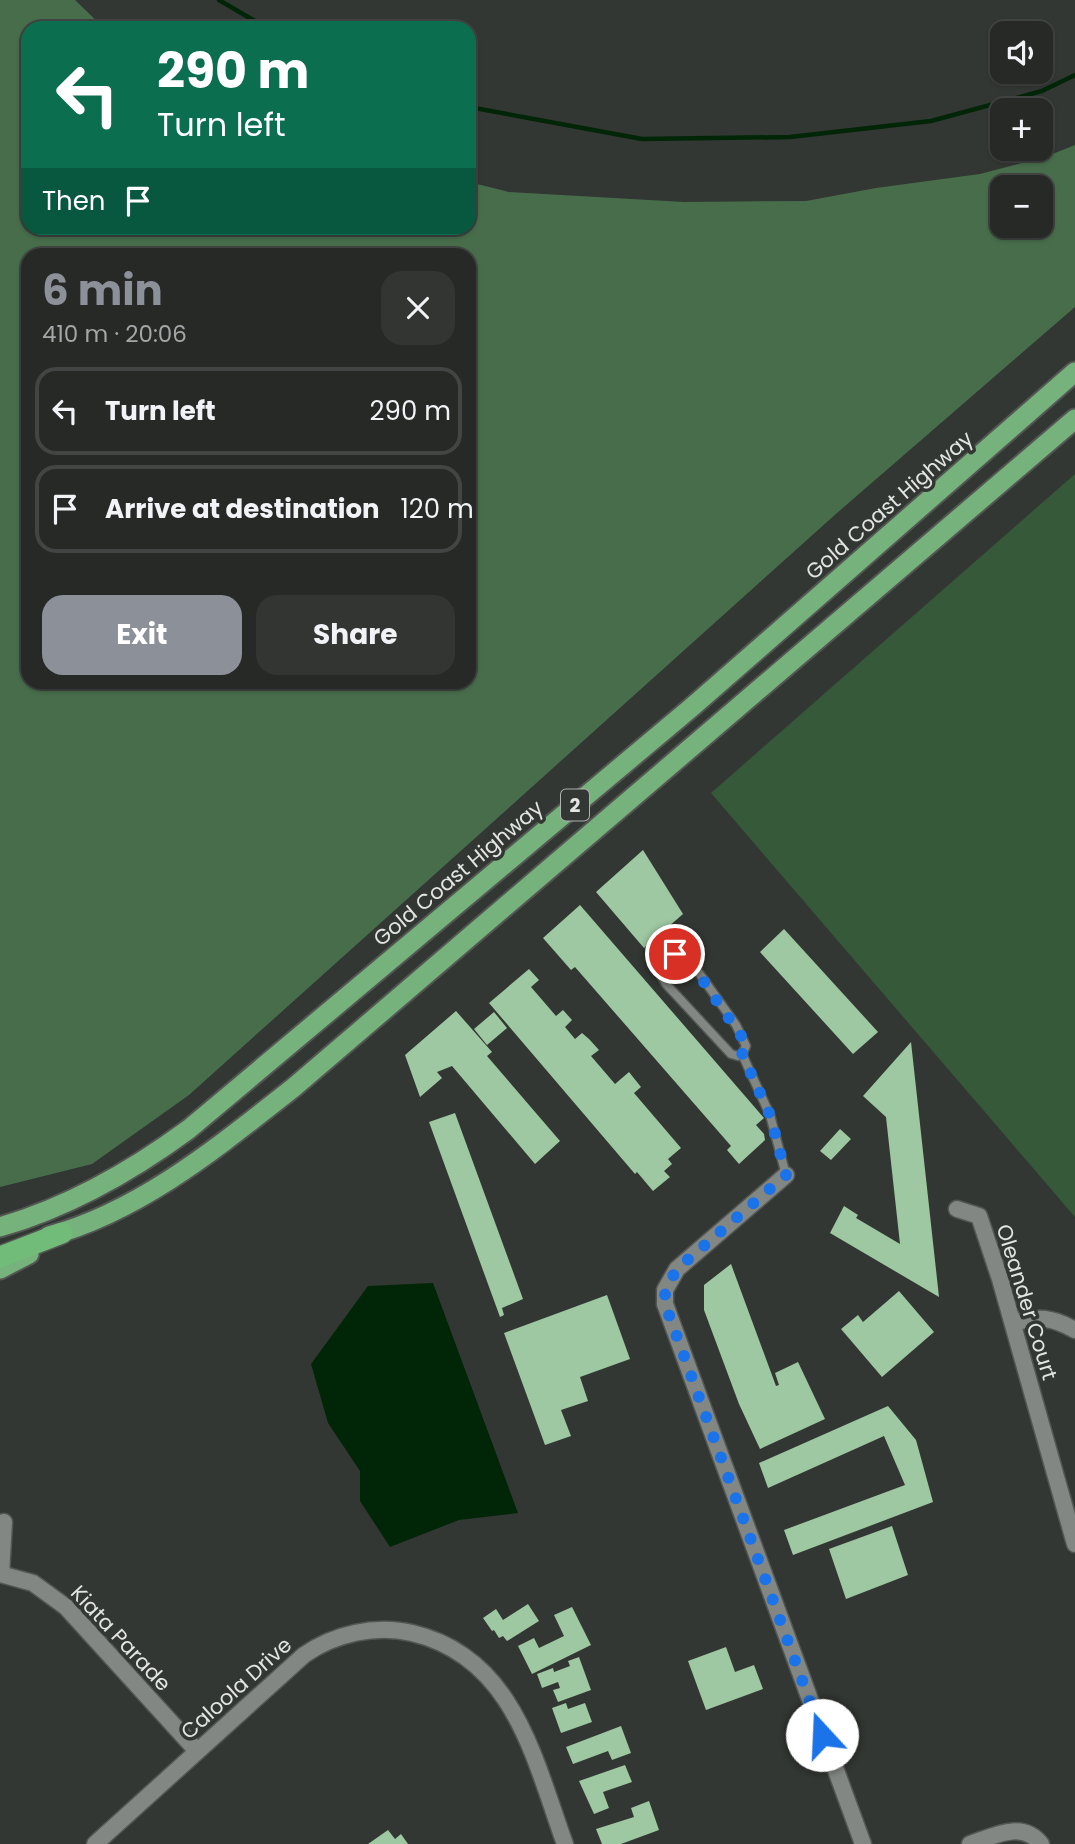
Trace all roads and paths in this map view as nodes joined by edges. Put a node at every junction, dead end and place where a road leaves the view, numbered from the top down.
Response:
1 (1075, 372) edge
2 (1075, 419) edge
3 (742, 1054) junction
4 (786, 1175) joint
5 (957, 1209) dead end
6 (0, 1227) edge
7 (62, 1233) junction
8 (0, 1248) edge
9 (0, 1257) edge
10 (0, 1269) edge
11 (1013, 1323) junction
12 (1075, 1330) edge
13 (4, 1522) dead end
14 (1075, 1544) edge
15 (0, 1574) edge
16 (197, 1751) junction
17 (564, 1841) edge
18 (95, 1844) edge
19 (547, 1844) edge
20 (863, 1844) edge
21 (970, 1844) edge
22 (1041, 1844) edge

1 - 6 highway, Gold Coast Highway / 2
2 - 7 highway, 2
3 - 3 lane
3 - 4 lane
4 - 20 street
5 - 11 street, Oleander Court
7 - 8 highway, 2
7 - 9 highway
7 - 10 highway
11 - 12 street
11 - 14 street, Oleander Court
13 - 15 street, Kiata Parade
15 - 16 street, Kiata Parade
16 - 17 street, Caloola Drive
16 - 18 street, Caloola Drive
17 - 19 street
21 - 22 street

